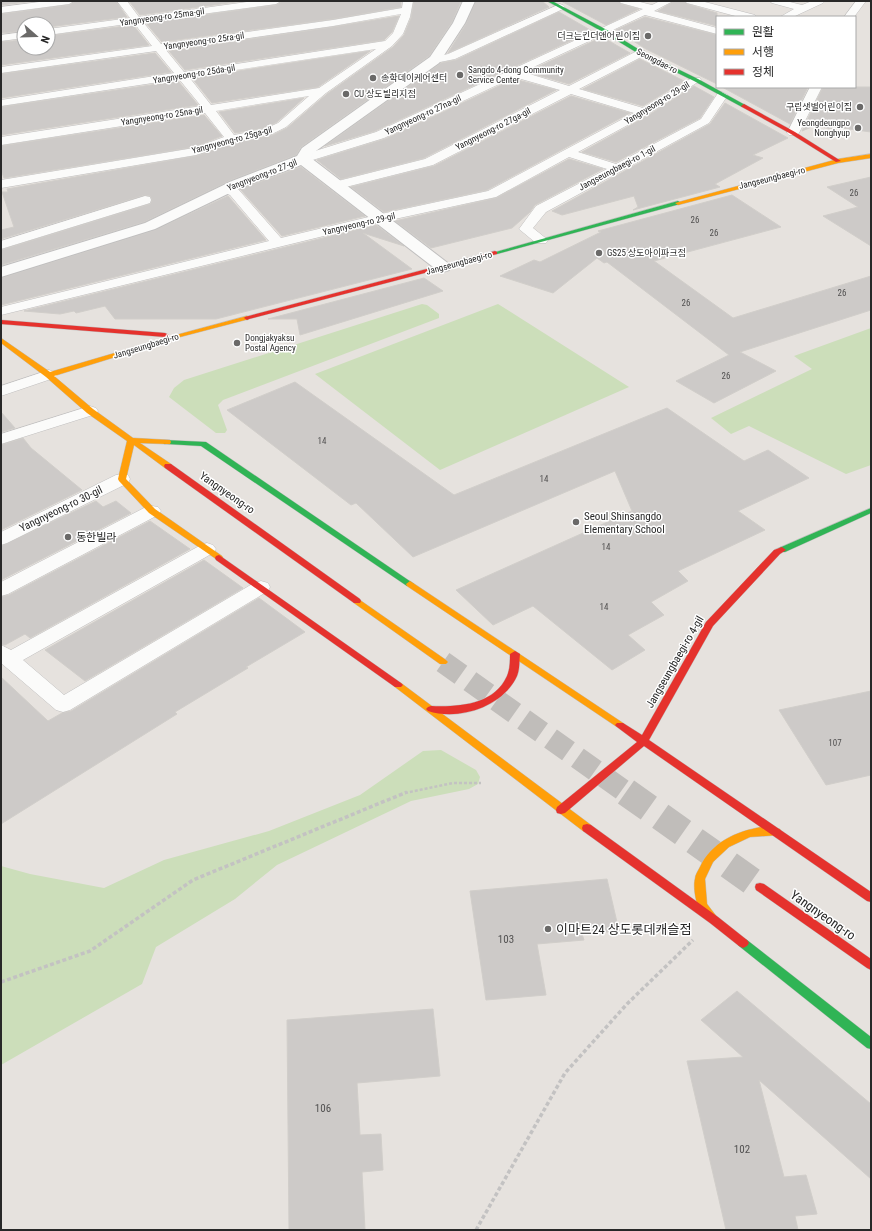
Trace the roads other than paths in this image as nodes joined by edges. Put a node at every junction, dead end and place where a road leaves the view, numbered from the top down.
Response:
1 (69, 1) edge
2 (122, 1) edge
3 (276, 1) edge
4 (469, 1) edge
5 (549, 1) edge
6 (624, 1) edge
7 (668, 1) edge
8 (690, 1) edge
9 (775, 1) edge
10 (820, 1) edge
11 (861, 1) edge
12 (407, 5) edge
13 (560, 7) junction
14 (804, 8) junction
15 (1, 10) edge
16 (648, 10) junction
17 (747, 16) edge
18 (787, 16) edge
19 (850, 16) edge
20 (136, 20) junction
21 (56, 31) edge
22 (605, 31) junction
23 (716, 31) edge
24 (16, 36) edge
25 (1, 38) edge
26 (388, 44) junction
27 (158, 48) junction
28 (641, 53) junction
29 (435, 60) junction
30 (1, 70) edge
31 (514, 73) junction
32 (181, 77) junction
33 (696, 80) junction
34 (716, 88) edge
35 (717, 88) edge
36 (816, 88) edge
37 (570, 90) junction
38 (322, 91) junction
39 (1, 103) edge
40 (209, 109) junction
41 (644, 112) junction
42 (793, 133) junction
43 (231, 139) junction
44 (1, 141) edge
45 (568, 153) junction
46 (871, 156) edge
47 (303, 159) junction
48 (838, 161) junction
49 (617, 168) junction
50 (1, 184) edge
51 (338, 185) junction
52 (227, 189) junction
53 (145, 200) dead end
54 (381, 218) junction
55 (541, 240) junction
56 (278, 243) junction
57 (1, 245) edge
58 (443, 267) junction
59 (1, 272) edge
60 (1, 312) edge
61 (1, 322) edge
62 (178, 336) junction
63 (1, 340) edge
64 (49, 375) junction
65 (1, 391) edge
66 (90, 411) junction
67 (1, 439) edge
68 (131, 440) junction
69 (122, 479) junction
70 (871, 510) edge
71 (152, 511) junction
72 (1, 539) edge
73 (207, 549) junction
74 (261, 587) junction
75 (1, 590) edge
76 (515, 654) junction
77 (5, 655) edge
78 (443, 662) tunnel mouth
79 (431, 709) junction
80 (644, 741) junction
81 (561, 810) junction
82 (776, 832) junction
83 (760, 887) tunnel mouth
84 (871, 898) edge
85 (714, 920) junction
86 (871, 965) edge
87 (871, 1044) edge

1 - 15 lane
2 - 20 lane
3 - 20 lane, Yangnyeong-ro 25ma-gil
4 - 29 street, Yangnyeong-ro 27-gil
5 - 13 main road, Seongdae-ro
6 - 16 lane
7 - 16 lane, Yangnyeong-ro 27na-gil
8 - 17 lane
9 - 14 lane
10 - 14 lane
11 - 19 lane
12 - 26 lane, Yangnyeong-ro 25ga-gil
12 - 27 lane, Yangnyeong-ro 25ra-gil
13 - 22 main road, Seongdae-ro
13 - 29 lane
14 - 18 lane
16 - 22 lane, Yangnyeong-ro 27na-gil
16 - 23 lane
20 - 21 lane, Yangnyeong-ro 25ma-gil
20 - 27 lane
22 - 28 main road, Seongdae-ro
22 - 31 lane, Yangnyeong-ro 27na-gil
24 - 25 lane
26 - 32 lane, Yangnyeong-ro 25da-gil
26 - 38 lane, Yangnyeong-ro 25ga-gil
27 - 30 lane, Yangnyeong-ro 25ra-gil
27 - 32 lane
28 - 33 main road, Seongdae-ro
28 - 37 lane, Yangnyeong-ro 27ga-gil
29 - 47 street, Yangnyeong-ro 27-gil
31 - 37 lane
31 - 47 lane, Yangnyeong-ro 27na-gil
32 - 39 lane, Yangnyeong-ro 25da-gil
32 - 40 lane
33 - 34 main road, Seongdae-ro
33 - 41 lane, Yangnyeong-ro 29-gil
35 - 42 main road, Seongdae-ro
35 - 49 lane, Jangseungbaegi-ro 1-gil
36 - 42 lane
37 - 41 lane
37 - 51 lane, Yangnyeong-ro 27ga-gil
38 - 40 lane, Yangnyeong-ro 25na-gil
38 - 43 lane, Yangnyeong-ro 25ga-gil
40 - 43 lane
40 - 44 lane, Yangnyeong-ro 25na-gil
41 - 45 lane, Yangnyeong-ro 29-gil
42 - 48 main road, Seongdae-ro
43 - 50 lane, Yangnyeong-ro 25ga-gil
45 - 49 lane
45 - 54 lane, Yangnyeong-ro 29-gil
46 - 48 main road, Jangseungbaegi-ro
47 - 51 street
47 - 52 street, Yangnyeong-ro 27-gil
48 - 55 main road, Jangseungbaegi-ro
49 - 55 lane, Jangseungbaegi-ro 1-gil
51 - 54 street
52 - 56 lane
52 - 59 street, Yangnyeong-ro 27-gil
53 - 57 lane
54 - 56 lane, Yangnyeong-ro 29-gil
54 - 58 street
55 - 58 main road, Jangseungbaegi-ro
56 - 60 lane, Yangnyeong-ro 29-gil
58 - 62 main road, Jangseungbaegi-ro
61 - 62 main road
62 - 64 main road, Jangseungbaegi-ro
63 - 64 main road, Yangnyeong-ro
64 - 65 lane
64 - 66 main road, Yangnyeong-ro
66 - 67 lane
66 - 68 main road, Yangnyeong-ro
68 - 69 main road
68 - 76 main road
68 - 78 main road, Yangnyeong-ro
69 - 71 main road
69 - 72 lane, Yangnyeong-ro 30-gil
70 - 80 main road, Jangseungbaegi-ro 4-gil
71 - 73 main road
71 - 75 lane
73 - 74 main road
73 - 77 lane
74 - 77 lane
74 - 79 main road
76 - 79 main road
76 - 80 main road
79 - 81 main road
80 - 81 main road
80 - 82 main road
81 - 85 main road
82 - 84 main road
82 - 85 main road
83 - 86 main road, Yangnyeong-ro
85 - 87 main road

